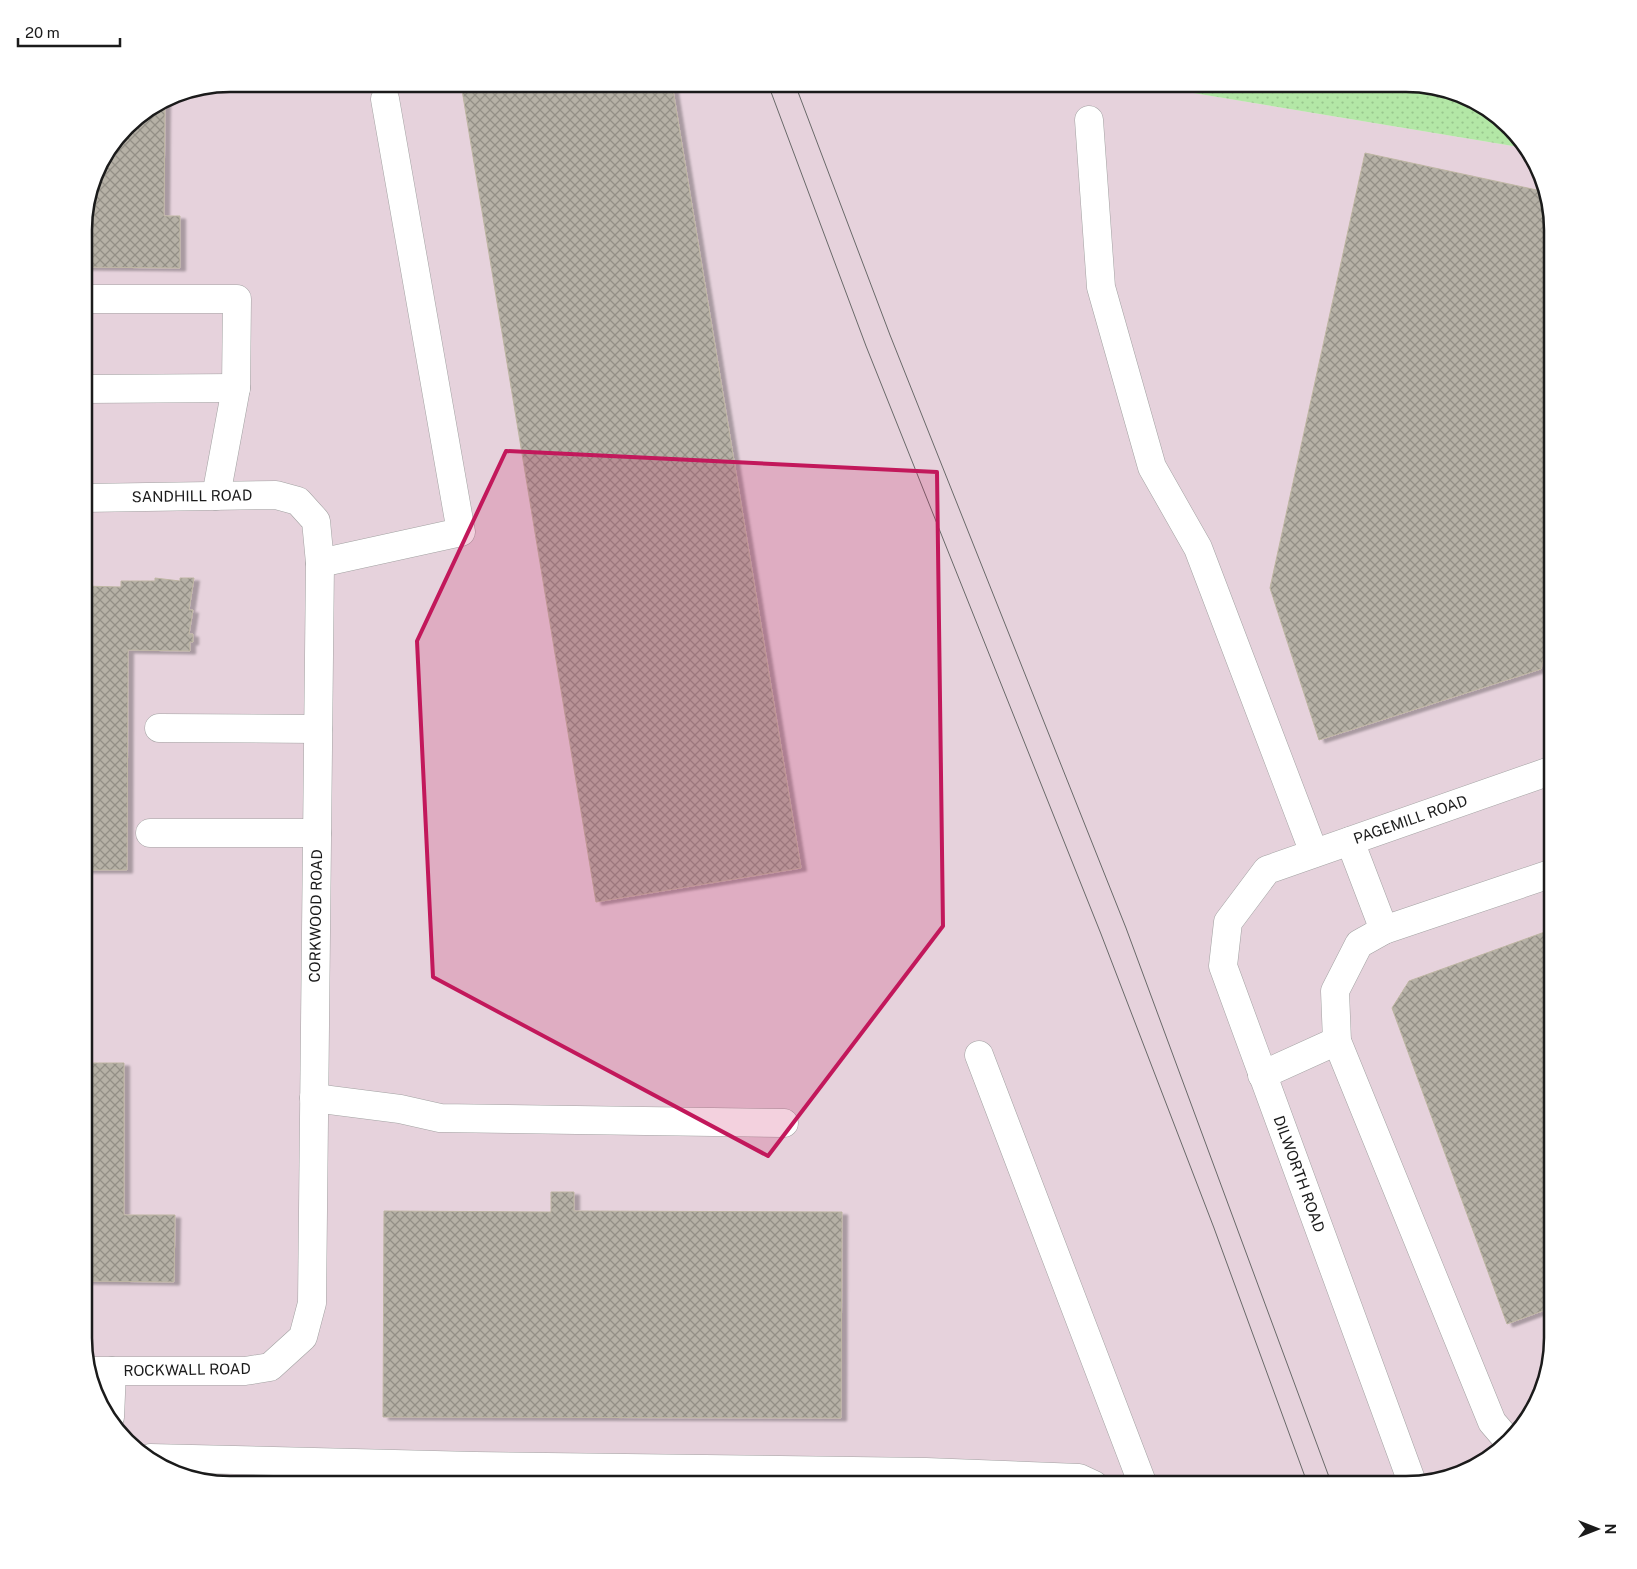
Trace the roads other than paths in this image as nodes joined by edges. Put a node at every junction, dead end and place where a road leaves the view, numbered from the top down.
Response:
1 (385, 99) dead end
2 (1089, 120) dead end
3 (93, 299) edge
4 (236, 388) junction
5 (93, 389) edge
6 (216, 496) junction
7 (93, 498) edge
8 (298, 501) joint
9 (320, 563) junction
10 (159, 728) dead end
11 (318, 729) junction
12 (1544, 773) edge
13 (317, 833) junction
14 (150, 834) dead end
15 (1350, 841) junction
16 (1314, 854) junction
17 (1267, 870) joint
18 (1544, 876) edge
19 (1384, 930) junction
20 (1337, 1041) junction
21 (979, 1055) dead end
22 (1262, 1075) junction
23 (314, 1098) junction
24 (784, 1123) dead end
25 (303, 1337) joint
26 (101, 1371) edge
27 (106, 1397) edge
28 (1504, 1436) edge
29 (163, 1458) edge
30 (1028, 1476) edge
31 (1140, 1476) edge
32 (1410, 1476) edge

1 - 9 street
2 - 16 street
3 - 4 street
4 - 5 street
4 - 6 street
6 - 7 street, SANDHILL ROAD
6 - 8 street, SANDHILL ROAD
8 - 9 street, CORKWOOD ROAD
9 - 11 street, CORKWOOD ROAD
10 - 11 street
11 - 13 street, CORKWOOD ROAD
12 - 15 street, PAGEMILL ROAD
13 - 14 street
13 - 23 street, CORKWOOD ROAD
15 - 16 street, PAGEMILL ROAD
15 - 19 street
16 - 17 street, PAGEMILL ROAD
17 - 22 street, DILWORTH ROAD
18 - 19 street
19 - 20 street
20 - 22 street
20 - 28 street
21 - 31 street
22 - 32 street, DILWORTH ROAD
23 - 24 street
23 - 25 street, CORKWOOD ROAD
25 - 26 street, ROCKWALL ROAD
26 - 27 street
29 - 30 street

